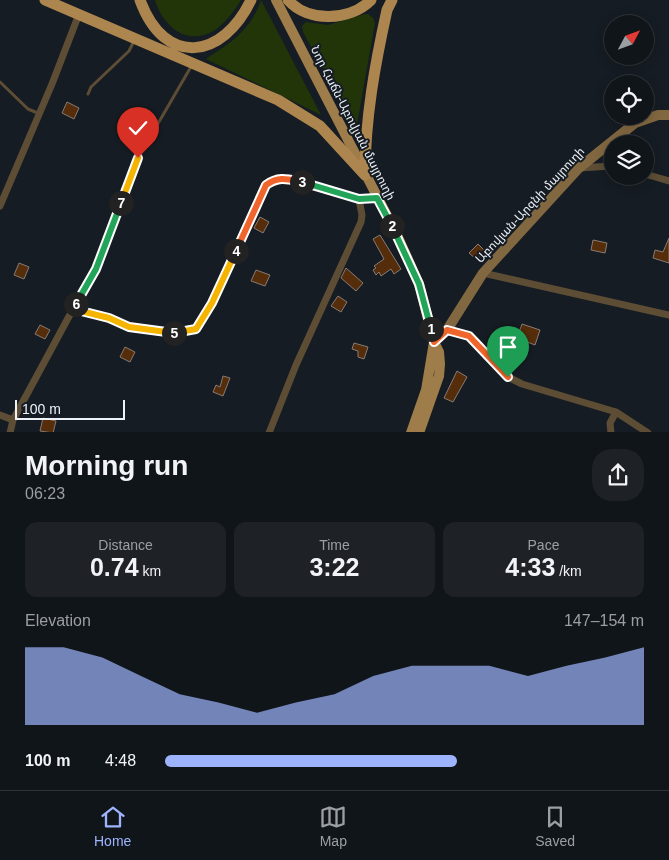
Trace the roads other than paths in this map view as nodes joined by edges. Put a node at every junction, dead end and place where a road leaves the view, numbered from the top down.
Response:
1 (45, 0) edge
2 (140, 0) edge
3 (251, 0) edge
4 (276, 0) edge
5 (288, 0) edge
6 (372, 0) edge
7 (392, 0) edge
8 (79, 14) junction
9 (136, 38) junction
10 (194, 62) junction
11 (0, 82) edge
12 (88, 94) dead end
13 (40, 114) junction
14 (669, 114) edge
15 (604, 166) edge
16 (579, 168) junction
17 (365, 175) junction
18 (654, 177) edge
19 (669, 181) edge
20 (377, 198) junction
21 (359, 199) junction
22 (0, 206) edge
23 (483, 273) junction
24 (73, 309) junction
25 (669, 315) edge
26 (447, 330) junction
27 (434, 342) junction
28 (616, 412) junction
29 (0, 415) edge
30 (13, 420) junction
31 (10, 432) edge
32 (269, 432) edge
33 (411, 432) edge
34 (419, 432) edge
35 (610, 432) edge
36 (648, 432) edge

1 - 8 highway
2 - 3 highway
4 - 17 main road, Նոր Հաճն-Աբովյան մայրուղի
5 - 6 highway
7 - 17 highway
8 - 9 highway
8 - 13 street
9 - 10 highway
9 - 12 lane
10 - 17 highway
10 - 24 lane
11 - 13 lane
13 - 22 street
14 - 16 main road, Աբովյան-Արզնի մայրուղի
15 - 16 street
16 - 23 main road, Աբովյան-Արզնի մայրուղի
17 - 20 main road, Նոր Հաճն-Աբովյան մայրուղի
18 - 19 street
20 - 21 street
20 - 27 main road, Նոր Հաճն-Աբովյան մայրուղի
21 - 24 street
21 - 32 street
23 - 25 street
23 - 26 main road, Աբովյան-Արզնի մայրուղի
24 - 30 street
26 - 27 main road, Աբովյան-Արզնի մայրուղի
26 - 28 street
27 - 33 main road
27 - 34 main road, Նոր Հաճն-Աբովյան մայրուղի
28 - 35 street
28 - 36 street
29 - 30 street
30 - 31 street

